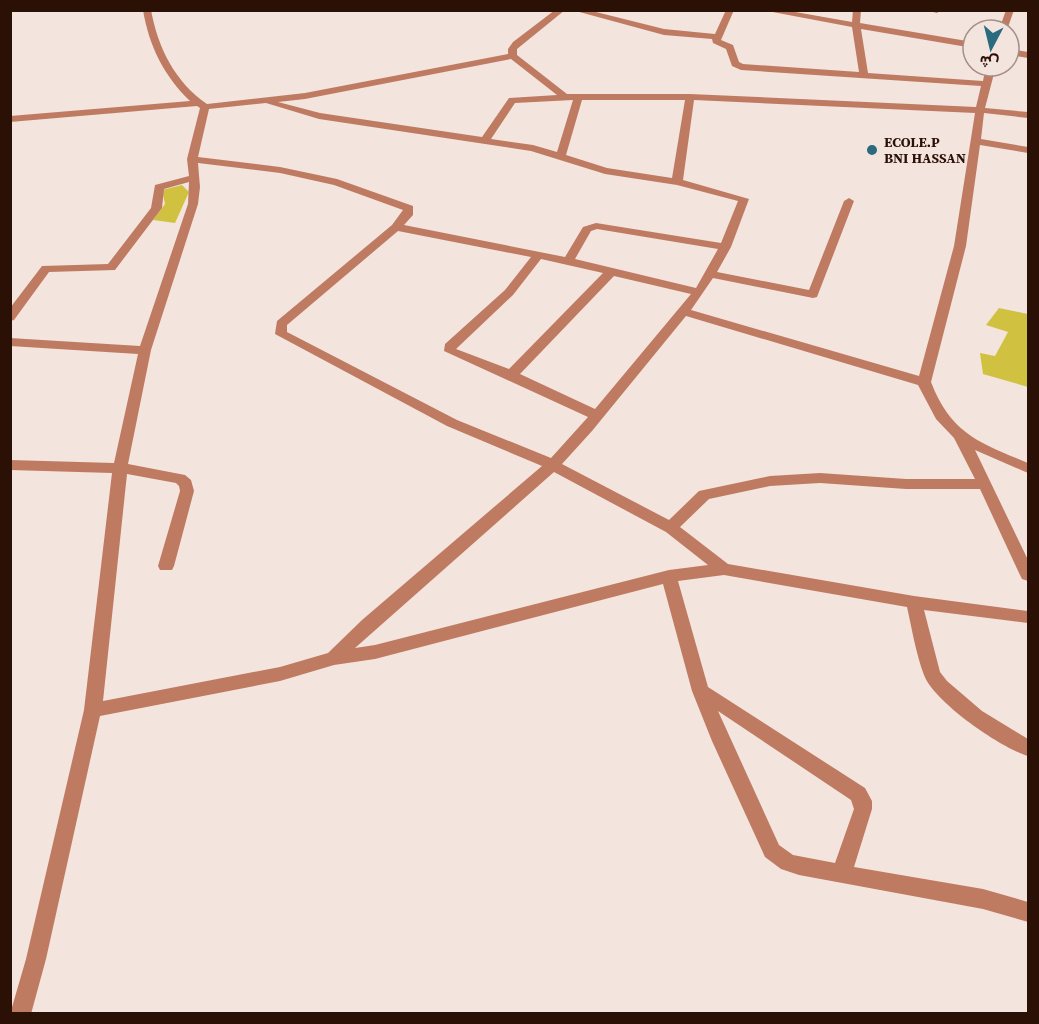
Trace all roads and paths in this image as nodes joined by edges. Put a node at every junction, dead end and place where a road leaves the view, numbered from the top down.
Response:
1 (147, 10) edge
2 (561, 10) edge
3 (576, 10) edge
4 (730, 10) edge
5 (766, 10) edge
6 (857, 10) edge
7 (930, 10) edge
8 (937, 10) edge
9 (856, 26) junction
10 (716, 37) junction
11 (961, 43) edge
12 (513, 56) junction
13 (864, 76) junction
14 (988, 78) edge
15 (986, 84) junction
16 (565, 97) junction
17 (690, 97) junction
18 (578, 98) junction
19 (268, 101) junction
20 (202, 105) junction
21 (980, 110) junction
22 (1029, 115) edge
23 (10, 119) edge
24 (486, 139) junction
25 (977, 141) junction
26 (1029, 150) edge
27 (561, 155) junction
28 (192, 159) junction
29 (194, 178) junction
30 (677, 182) junction
31 (849, 201) dead end
32 (396, 227) junction
33 (725, 247) junction
34 (538, 255) junction
35 (568, 261) junction
36 (612, 272) junction
37 (711, 274) junction
38 (699, 292) junction
39 (685, 312) junction
40 (10, 317) edge
41 (10, 342) edge
42 (145, 350) junction
43 (511, 375) junction
44 (924, 382) junction
45 (597, 416) junction
46 (961, 438) junction
47 (10, 465) edge
48 (552, 465) junction
49 (120, 468) junction
50 (1029, 468) edge
51 (986, 484) junction
52 (671, 528) junction
53 (166, 566) dead end
54 (724, 569) junction
55 (1029, 575) edge
56 (669, 576) junction
57 (914, 602) junction
58 (1029, 617) edge
59 (334, 658) junction
60 (702, 691) junction
61 (93, 710) junction
62 (1029, 748) edge
63 (842, 873) junction
64 (1029, 912) edge
65 (20, 1014) edge

1 - 20 street
2 - 12 street
3 - 10 street
4 - 10 street
5 - 9 street
6 - 9 street
7 - 8 street
9 - 11 street
9 - 13 street
10 - 13 street
12 - 16 street
12 - 19 street
13 - 15 street
14 - 15 street
15 - 21 street
16 - 18 street
16 - 24 street
17 - 18 street
17 - 21 street
17 - 30 street
18 - 27 street
19 - 20 street
19 - 24 street
20 - 23 street
20 - 28 street
21 - 22 street
21 - 25 street
24 - 27 street
25 - 26 street
25 - 44 street
27 - 30 street
28 - 29 street
28 - 32 street
29 - 40 street
29 - 42 street
30 - 33 street
31 - 37 street
32 - 34 street
32 - 48 street
33 - 35 street
33 - 37 street
34 - 35 street
34 - 43 street
35 - 36 street
36 - 38 street
36 - 43 street
37 - 38 street
38 - 39 street
39 - 44 street
39 - 45 street
41 - 42 street
42 - 49 street
43 - 45 street
44 - 46 street
45 - 48 street
46 - 50 street
46 - 51 street
47 - 49 street
48 - 52 street
48 - 59 street
49 - 53 street
49 - 61 street
51 - 52 street
51 - 55 street
52 - 54 street
54 - 56 street
54 - 57 street
56 - 59 street
56 - 60 street
57 - 58 street
57 - 62 street
59 - 61 street
60 - 63 street
60 - 63 street
61 - 65 street
63 - 64 street

